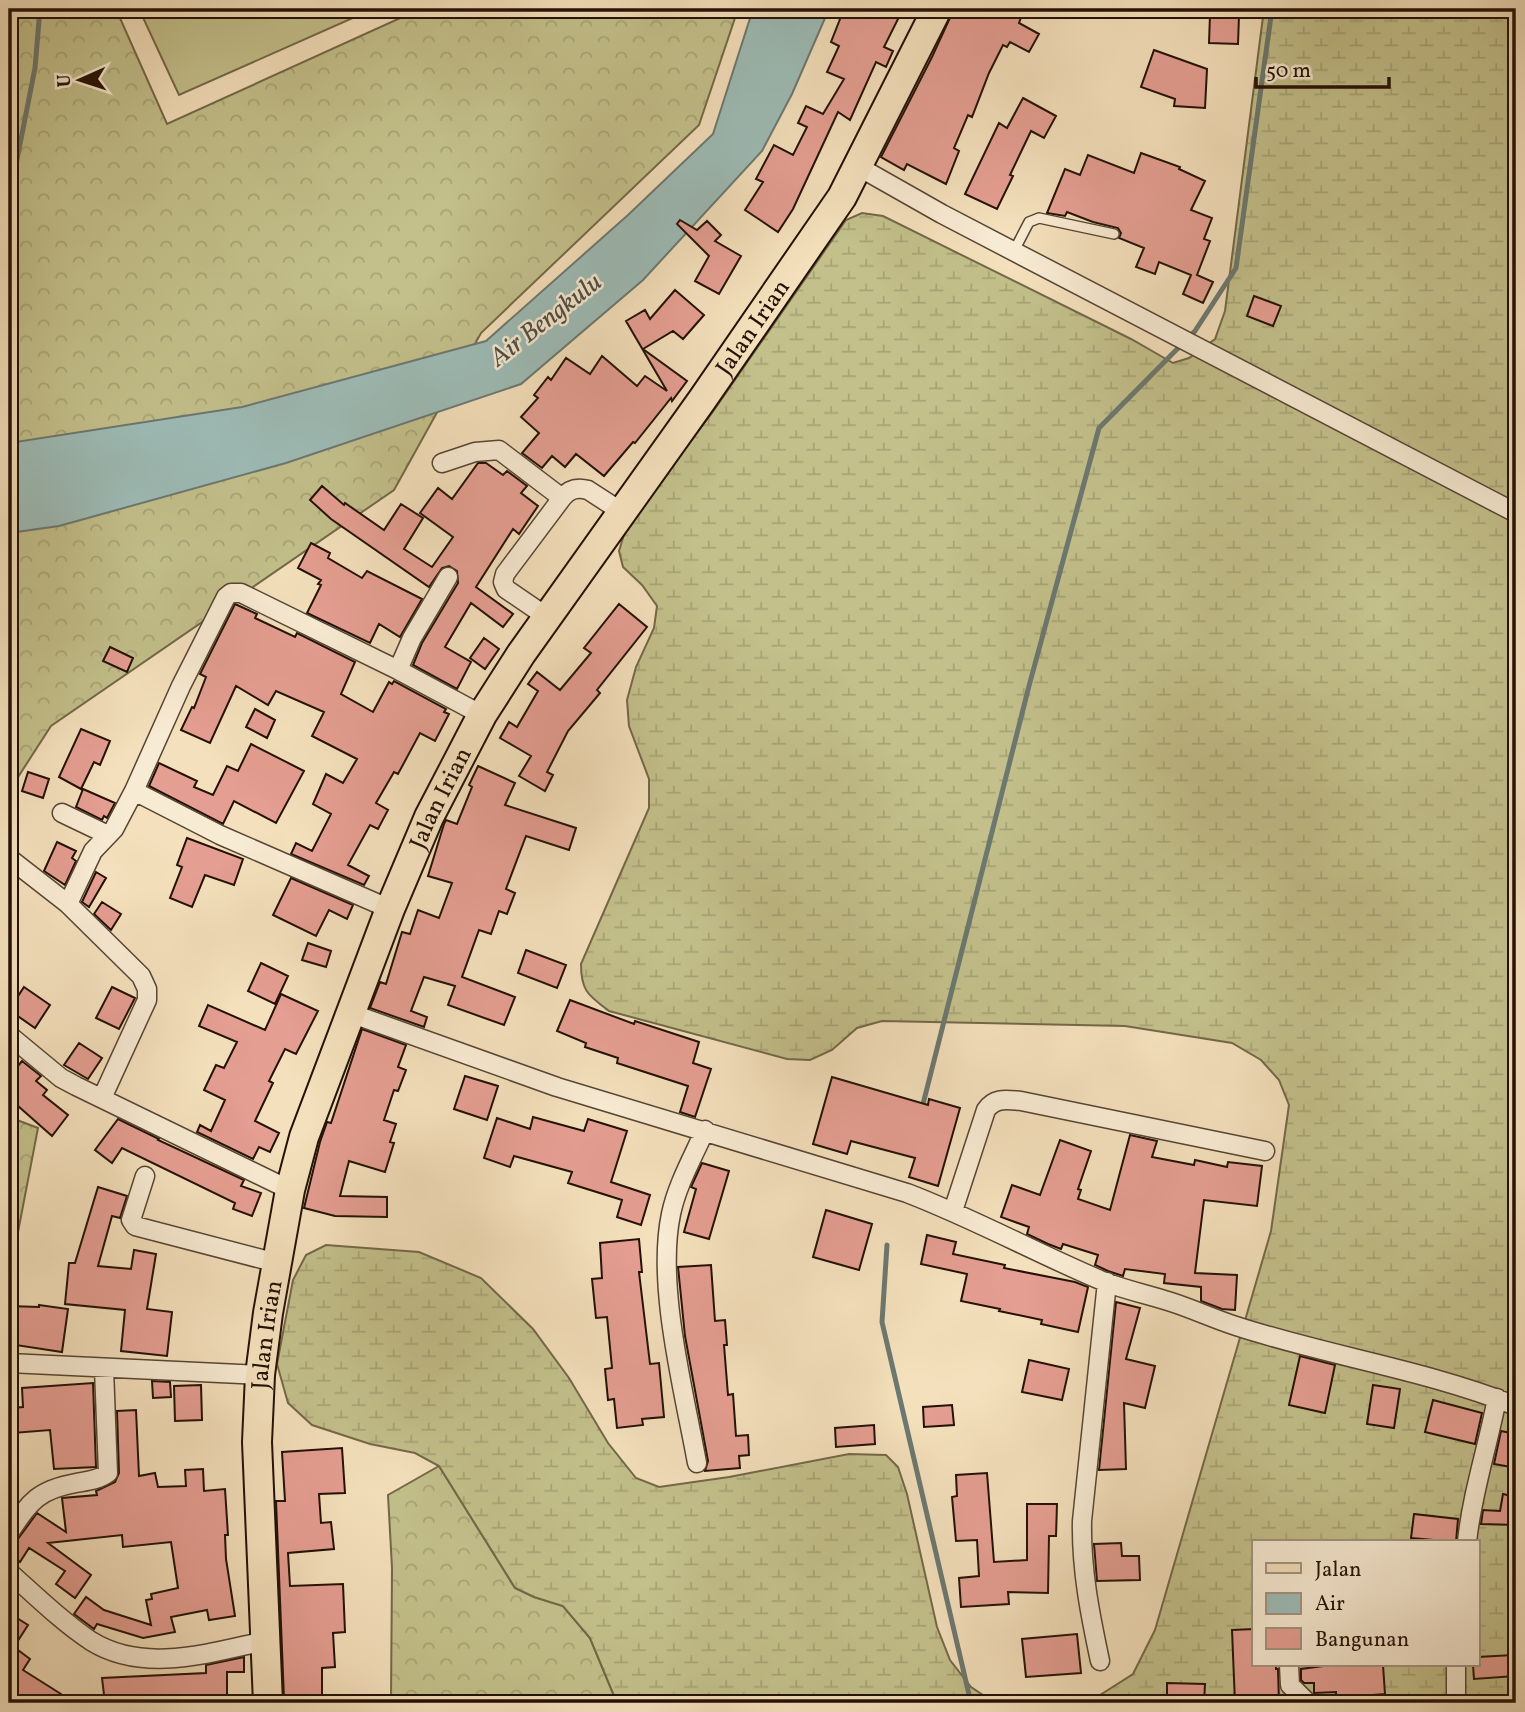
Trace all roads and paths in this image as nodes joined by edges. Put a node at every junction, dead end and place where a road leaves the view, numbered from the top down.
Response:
1 (937, 9) edge
2 (859, 167) junction
3 (1114, 234) dead end
4 (1014, 251) junction
5 (442, 463) dead end
6 (562, 498) junction
7 (622, 512) junction
8 (1516, 513) edge
9 (448, 577) dead end
10 (547, 617) junction
11 (398, 670) junction
12 (482, 715) junction
13 (134, 791) junction
14 (62, 813) dead end
15 (108, 835) junction
16 (9, 858) edge
17 (68, 904) junction
18 (390, 909) junction
19 (350, 1013) junction
20 (9, 1035) edge
21 (102, 1098) junction
22 (705, 1130) junction
23 (1265, 1151) dead end
24 (145, 1176) dead end
25 (290, 1190) junction
26 (953, 1211) junction
27 (277, 1263) junction
28 (1107, 1282) junction
29 (9, 1363) edge
30 (104, 1369) junction
31 (260, 1375) junction
32 (1497, 1398) junction
33 (1516, 1406) edge
34 (697, 1463) dead end
35 (9, 1533) edge
36 (1467, 1540) edge
37 (9, 1572) edge
38 (265, 1641) junction
39 (1100, 1661) dead end
40 (1289, 1666) edge
41 (1456, 1666) edge
42 (268, 1703) edge
43 (1308, 1703) edge
44 (1455, 1703) edge

1 - 2 main road, Jalan Irian
2 - 4 street
2 - 7 main road, Jalan Irian
3 - 4 lane
4 - 8 street
5 - 6 street
6 - 7 street
6 - 10 street
7 - 10 main road, Jalan Irian
9 - 11 street
10 - 12 main road, Jalan Irian
11 - 12 street
11 - 13 street
12 - 18 main road, Jalan Irian
13 - 15 street
13 - 18 street
14 - 15 street
15 - 17 street
16 - 17 street
17 - 21 street
18 - 19 main road, Jalan Irian
19 - 22 street
19 - 25 main road, Jalan Irian
20 - 21 street
21 - 25 street
22 - 26 street
22 - 34 street
23 - 26 street
24 - 27 street
25 - 27 main road, Jalan Irian
26 - 28 street
27 - 31 main road, Jalan Irian
28 - 32 street
28 - 39 street
29 - 30 street
30 - 31 street
30 - 35 street
31 - 38 main road, Jalan Irian
32 - 33 street
32 - 36 street
37 - 38 street
38 - 42 main road, Jalan Irian
40 - 43 street
41 - 44 street

